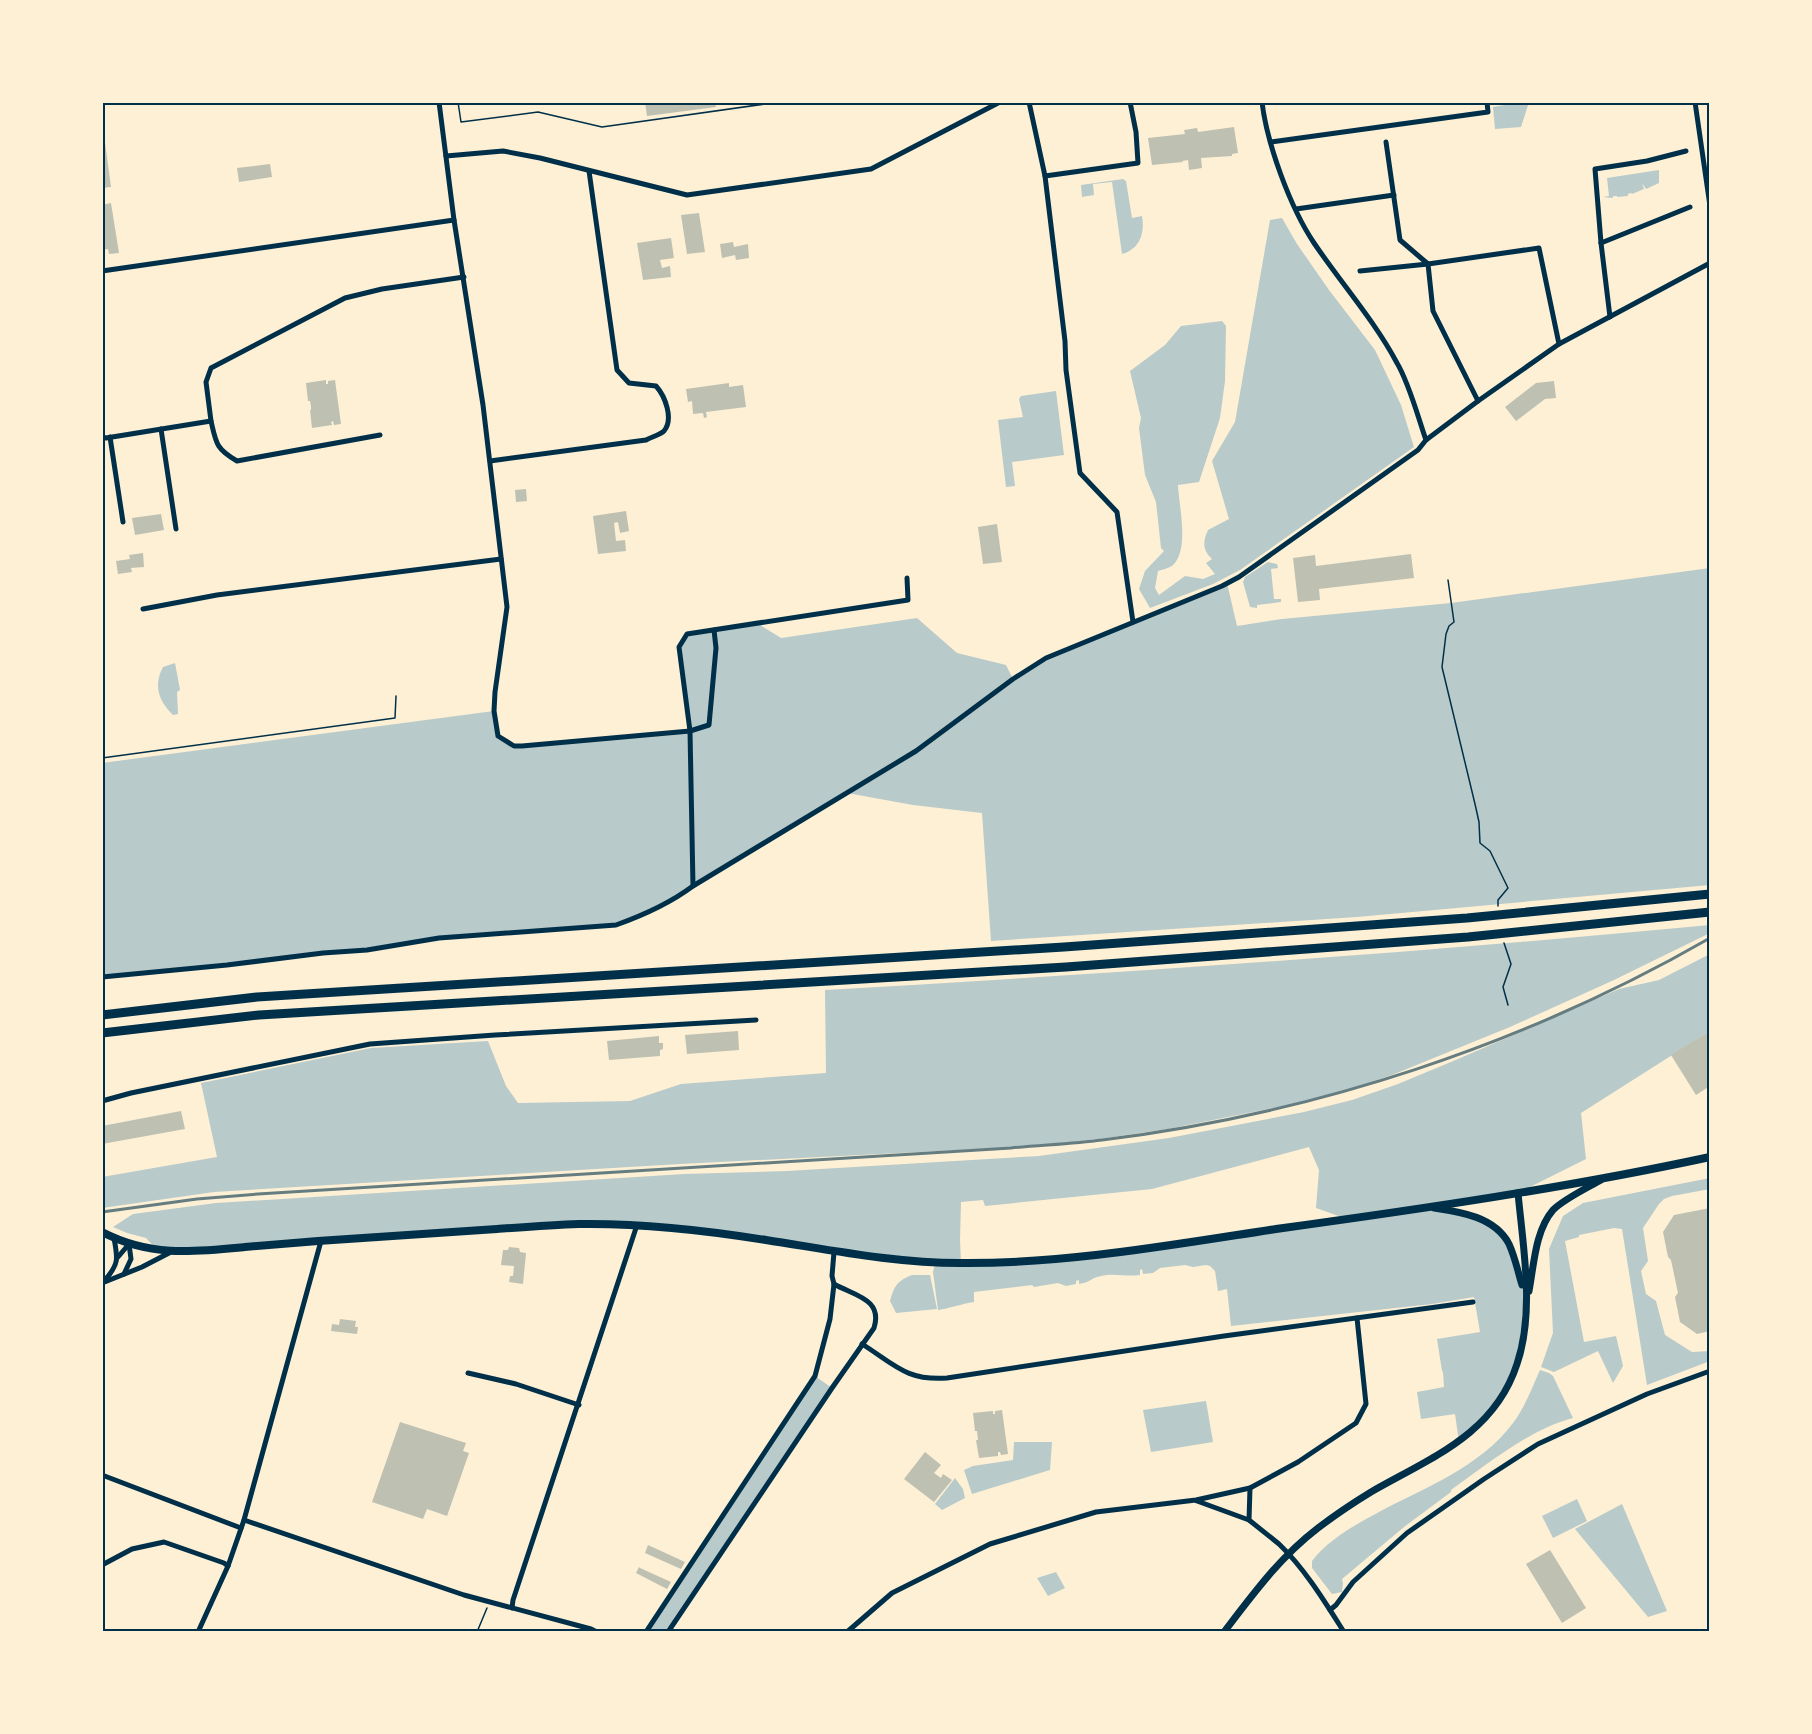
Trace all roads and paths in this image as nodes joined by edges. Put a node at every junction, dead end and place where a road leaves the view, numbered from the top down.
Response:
1 (439, 102) edge
2 (458, 102) edge
3 (780, 102) edge
4 (1000, 102) edge
5 (1029, 102) edge
6 (1130, 102) edge
7 (1262, 102) edge
8 (1487, 102) edge
9 (1695, 102) edge
10 (1270, 142) junction
11 (1386, 142) dead end
12 (1686, 151) dead end
13 (446, 156) junction
14 (589, 171) junction
15 (1045, 176) junction
16 (1394, 195) junction
17 (1710, 206) edge
18 (1690, 207) dead end
19 (1296, 209) junction
20 (454, 220) junction
21 (1601, 243) junction
22 (1710, 263) edge
23 (1428, 264) junction
24 (102, 271) edge
25 (1360, 271) dead end
26 (464, 277) junction
27 (1610, 317) junction
28 (1559, 344) junction
29 (1478, 400) junction
30 (211, 420) junction
31 (161, 429) junction
32 (380, 435) dead end
33 (102, 437) edge
34 (110, 437) junction
35 (1426, 440) junction
36 (490, 461) junction
37 (123, 522) dead end
38 (176, 529) dead end
39 (501, 559) junction
40 (907, 578) dead end
41 (1448, 580) dead end
42 (143, 609) dead end
43 (1133, 622) junction
44 (714, 630) junction
45 (396, 696) dead end
46 (690, 731) junction
47 (102, 758) edge
48 (1490, 851) dead end
49 (693, 886) junction
50 (1710, 894) edge
51 (1710, 912) edge
52 (102, 977) edge
53 (102, 1015) edge
54 (756, 1020) dead end
55 (102, 1033) edge
56 (102, 1101) edge
57 (1710, 1157) edge
58 (1604, 1178) junction
59 (1518, 1193) junction
60 (1425, 1207) junction
61 (637, 1225) junction
62 (102, 1232) edge
63 (114, 1238) junction
64 (321, 1241) junction
65 (129, 1244) junction
66 (171, 1252) junction
67 (834, 1252) junction
68 (118, 1257) junction
69 (123, 1275) junction
70 (103, 1282) edge
71 (834, 1284) junction
72 (1527, 1299) junction
73 (1473, 1302) dead end
74 (1357, 1318) junction
75 (862, 1344) junction
76 (1710, 1371) edge
77 (468, 1373) dead end
78 (579, 1405) junction
79 (102, 1475) edge
80 (1250, 1488) junction
81 (1196, 1500) junction
82 (244, 1520) junction
83 (1249, 1520) junction
84 (241, 1528) junction
85 (1288, 1554) junction
86 (102, 1565) edge
87 (228, 1566) junction
88 (490, 1602) junction
89 (512, 1608) junction
90 (1330, 1610) junction
91 (198, 1632) edge
92 (477, 1632) edge
93 (597, 1632) edge
94 (646, 1632) edge
95 (668, 1632) edge
96 (847, 1632) edge
97 (1224, 1632) edge
98 (1344, 1632) edge

1 - 13 street
2 - 3 path
4 - 14 street
5 - 15 street
6 - 15 street
7 - 10 street
8 - 10 street
9 - 17 street
10 - 19 street
11 - 16 street
12 - 21 street
13 - 14 street
13 - 20 street
14 - 36 street
15 - 43 street
16 - 19 street
16 - 23 street
18 - 21 street
19 - 35 street
20 - 24 street
20 - 26 street
21 - 27 street
22 - 27 street
23 - 25 street
23 - 28 street
23 - 29 street
26 - 30 street
26 - 36 street
27 - 28 street
28 - 29 street
29 - 35 street
30 - 31 street
30 - 32 street
31 - 34 street
31 - 38 street
33 - 34 street
34 - 37 street
35 - 43 street
36 - 39 street
39 - 42 street
39 - 46 street
40 - 44 street
41 - 48 path
43 - 49 street
44 - 46 street
44 - 46 street
45 - 47 path
46 - 49 street
49 - 52 street
50 - 53 highway
51 - 55 highway
54 - 56 street
57 - 58 main road
58 - 59 main road
58 - 72 street
59 - 60 main road
59 - 72 street
60 - 67 main road
60 - 72 street
61 - 64 main road
61 - 67 main road
61 - 78 street
62 - 63 main road
63 - 65 main road
63 - 68 street
64 - 66 main road
64 - 82 street
65 - 66 main road
65 - 68 street
65 - 69 street
66 - 69 street
67 - 71 street
68 - 70 street
69 - 70 street
71 - 75 street
71 - 94 street
72 - 85 street
73 - 74 street
74 - 75 street
74 - 80 street
75 - 95 street
76 - 90 street
77 - 78 street
78 - 89 street
79 - 84 street
80 - 81 street
80 - 83 street
81 - 83 street
81 - 96 street
82 - 84 street
82 - 88 street
83 - 85 street
84 - 87 street
85 - 90 street
85 - 97 street
86 - 87 street
87 - 91 street
88 - 89 street
88 - 92 path
89 - 93 street
90 - 98 street

